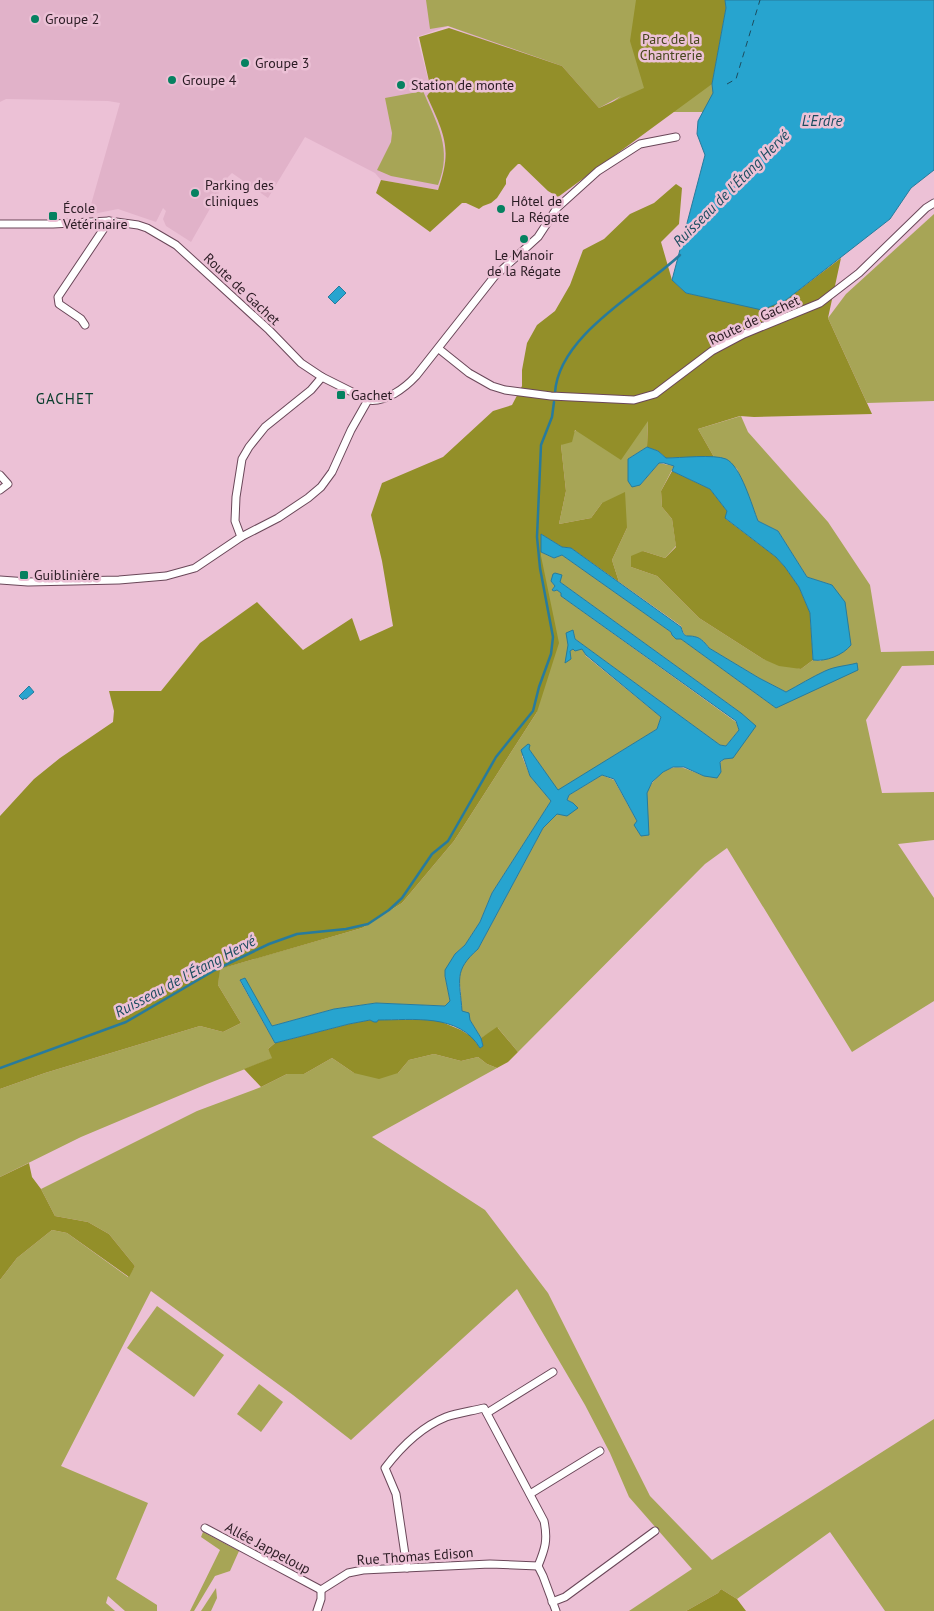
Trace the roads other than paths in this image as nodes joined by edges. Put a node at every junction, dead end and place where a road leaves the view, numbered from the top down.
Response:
1 (676, 137) dead end
2 (934, 203) edge
3 (110, 221) junction
4 (0, 224) edge
5 (85, 326) dead end
6 (438, 349) junction
7 (322, 377) junction
8 (368, 400) junction
9 (0, 475) edge
10 (0, 490) edge
11 (241, 537) junction
12 (0, 580) edge
13 (553, 1372) dead end
14 (487, 1414) junction
15 (600, 1451) dead end
16 (530, 1494) junction
17 (204, 1528) dead end
18 (655, 1531) dead end
19 (538, 1566) junction
20 (407, 1568) junction
21 (321, 1590) junction
22 (552, 1602) junction
23 (317, 1611) edge
24 (556, 1611) edge

1 - 6 street
2 - 6 street, Route de Gachet
3 - 4 street, Route de Gachet
3 - 5 street
3 - 7 street, Route de Gachet
6 - 8 street
7 - 8 street, Route de Gachet
7 - 11 street
8 - 11 street
9 - 10 street
11 - 12 street
13 - 14 street
14 - 16 street
14 - 20 street
15 - 16 street
16 - 19 street
17 - 21 street, Allée Jappeloup
18 - 22 street
19 - 20 street, Rue Thomas Edison
19 - 22 street
20 - 21 street, Rue Thomas Edison
21 - 23 street
22 - 24 street

